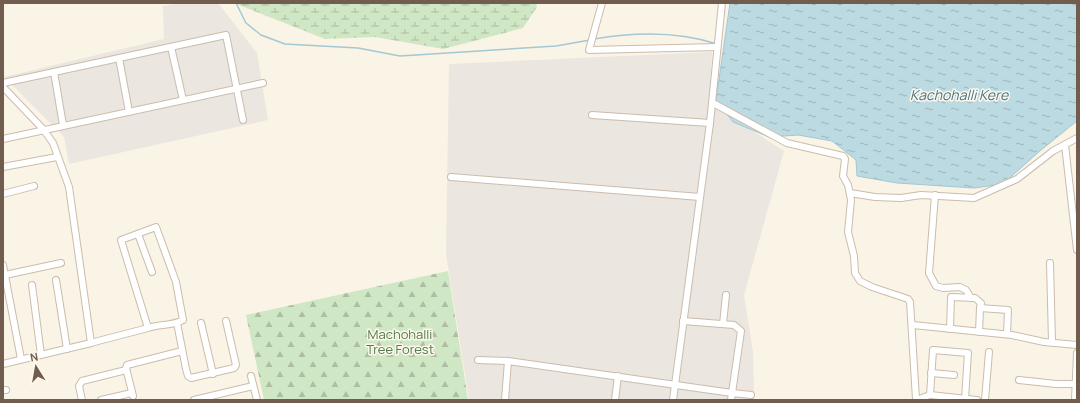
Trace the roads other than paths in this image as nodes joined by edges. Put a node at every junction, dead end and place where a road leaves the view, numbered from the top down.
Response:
1 (602, 3) edge
2 (722, 3) edge
3 (172, 47) junction
4 (717, 47) junction
5 (119, 58) junction
6 (54, 72) junction
7 (3, 83) edge
8 (263, 84) dead end
9 (3, 87) edge
10 (235, 89) junction
11 (183, 100) junction
12 (713, 103) junction
13 (128, 112) junction
14 (592, 115) dead end
15 (243, 120) dead end
16 (710, 123) junction
17 (63, 125) junction
18 (43, 130) junction
19 (1077, 138) edge
20 (3, 139) edge
21 (1065, 145) junction
22 (57, 157) junction
23 (3, 167) edge
24 (451, 177) dead end
25 (34, 186) dead end
26 (850, 192) junction
27 (3, 194) edge
28 (935, 195) junction
29 (700, 197) junction
30 (138, 234) junction
31 (1077, 250) edge
32 (61, 263) dead end
33 (1050, 263) dead end
34 (3, 265) edge
35 (152, 272) dead end
36 (5, 276) junction
37 (56, 280) dead end
38 (32, 285) dead end
39 (726, 295) dead end
40 (971, 298) junction
41 (980, 308) junction
42 (226, 321) dead end
43 (683, 321) junction
44 (177, 323) junction
45 (202, 323) dead end
46 (722, 324) junction
47 (913, 325) junction
48 (148, 328) junction
49 (950, 329) junction
50 (979, 332) junction
51 (1007, 334) junction
52 (1052, 342) junction
53 (91, 343) junction
54 (1077, 344) edge
55 (67, 349) junction
56 (182, 351) junction
57 (988, 352) dead end
58 (1077, 353) edge
59 (41, 355) junction
60 (21, 359) junction
61 (478, 360) dead end
62 (508, 361) junction
63 (3, 364) edge
64 (126, 370) junction
65 (931, 373) junction
66 (213, 374) junction
67 (954, 375) dead end
68 (251, 376) dead end
69 (618, 376) junction
70 (1019, 380) dead end
71 (675, 384) junction
72 (1076, 384) junction
73 (253, 386) junction
74 (732, 393) junction
75 (751, 395) dead end
76 (930, 395) junction
77 (965, 399) junction
78 (82, 400) edge
79 (101, 400) edge
80 (194, 400) edge
81 (256, 400) edge
82 (505, 400) edge
83 (615, 400) edge
84 (673, 400) edge
85 (731, 400) edge
86 (916, 400) edge
87 (977, 400) edge
88 (985, 400) edge
89 (1075, 400) edge

1 - 4 street
2 - 4 street
3 - 5 street
3 - 10 street
3 - 11 street
4 - 12 street
5 - 6 street
5 - 13 street
6 - 7 street
6 - 17 street
8 - 10 street
9 - 18 street
10 - 11 street
10 - 15 street
11 - 13 street
12 - 16 street
12 - 26 street
13 - 17 street
14 - 16 street
16 - 29 street
17 - 18 street
18 - 20 street
18 - 22 street
19 - 21 street
21 - 28 street
21 - 31 street
22 - 23 street
22 - 53 street
24 - 29 street
25 - 27 street
26 - 28 street
26 - 47 street
28 - 40 street
29 - 43 street
30 - 35 street
30 - 44 street
30 - 48 street
32 - 36 street
33 - 52 street
34 - 36 street
36 - 60 street
37 - 55 street
38 - 59 street
39 - 46 street
40 - 41 street
40 - 49 street
41 - 50 street
41 - 51 street
42 - 66 street
43 - 46 street
43 - 71 street
44 - 48 street
44 - 56 street
45 - 66 street
46 - 74 street
47 - 49 street
47 - 86 street
48 - 53 street
49 - 50 street
50 - 51 street
51 - 52 street
52 - 54 street
53 - 55 street
55 - 59 street
56 - 64 street
56 - 66 street
57 - 88 street
58 - 72 street
59 - 60 street
60 - 63 street
61 - 62 street
62 - 69 street
62 - 82 street
64 - 78 street
64 - 79 street
65 - 67 street
65 - 76 street
65 - 77 street
68 - 73 street
69 - 71 street
69 - 83 street
70 - 72 street
71 - 74 street
71 - 84 street
72 - 89 street
73 - 80 street
73 - 81 street
74 - 75 street
74 - 85 street
76 - 77 street
76 - 86 street
77 - 87 street

